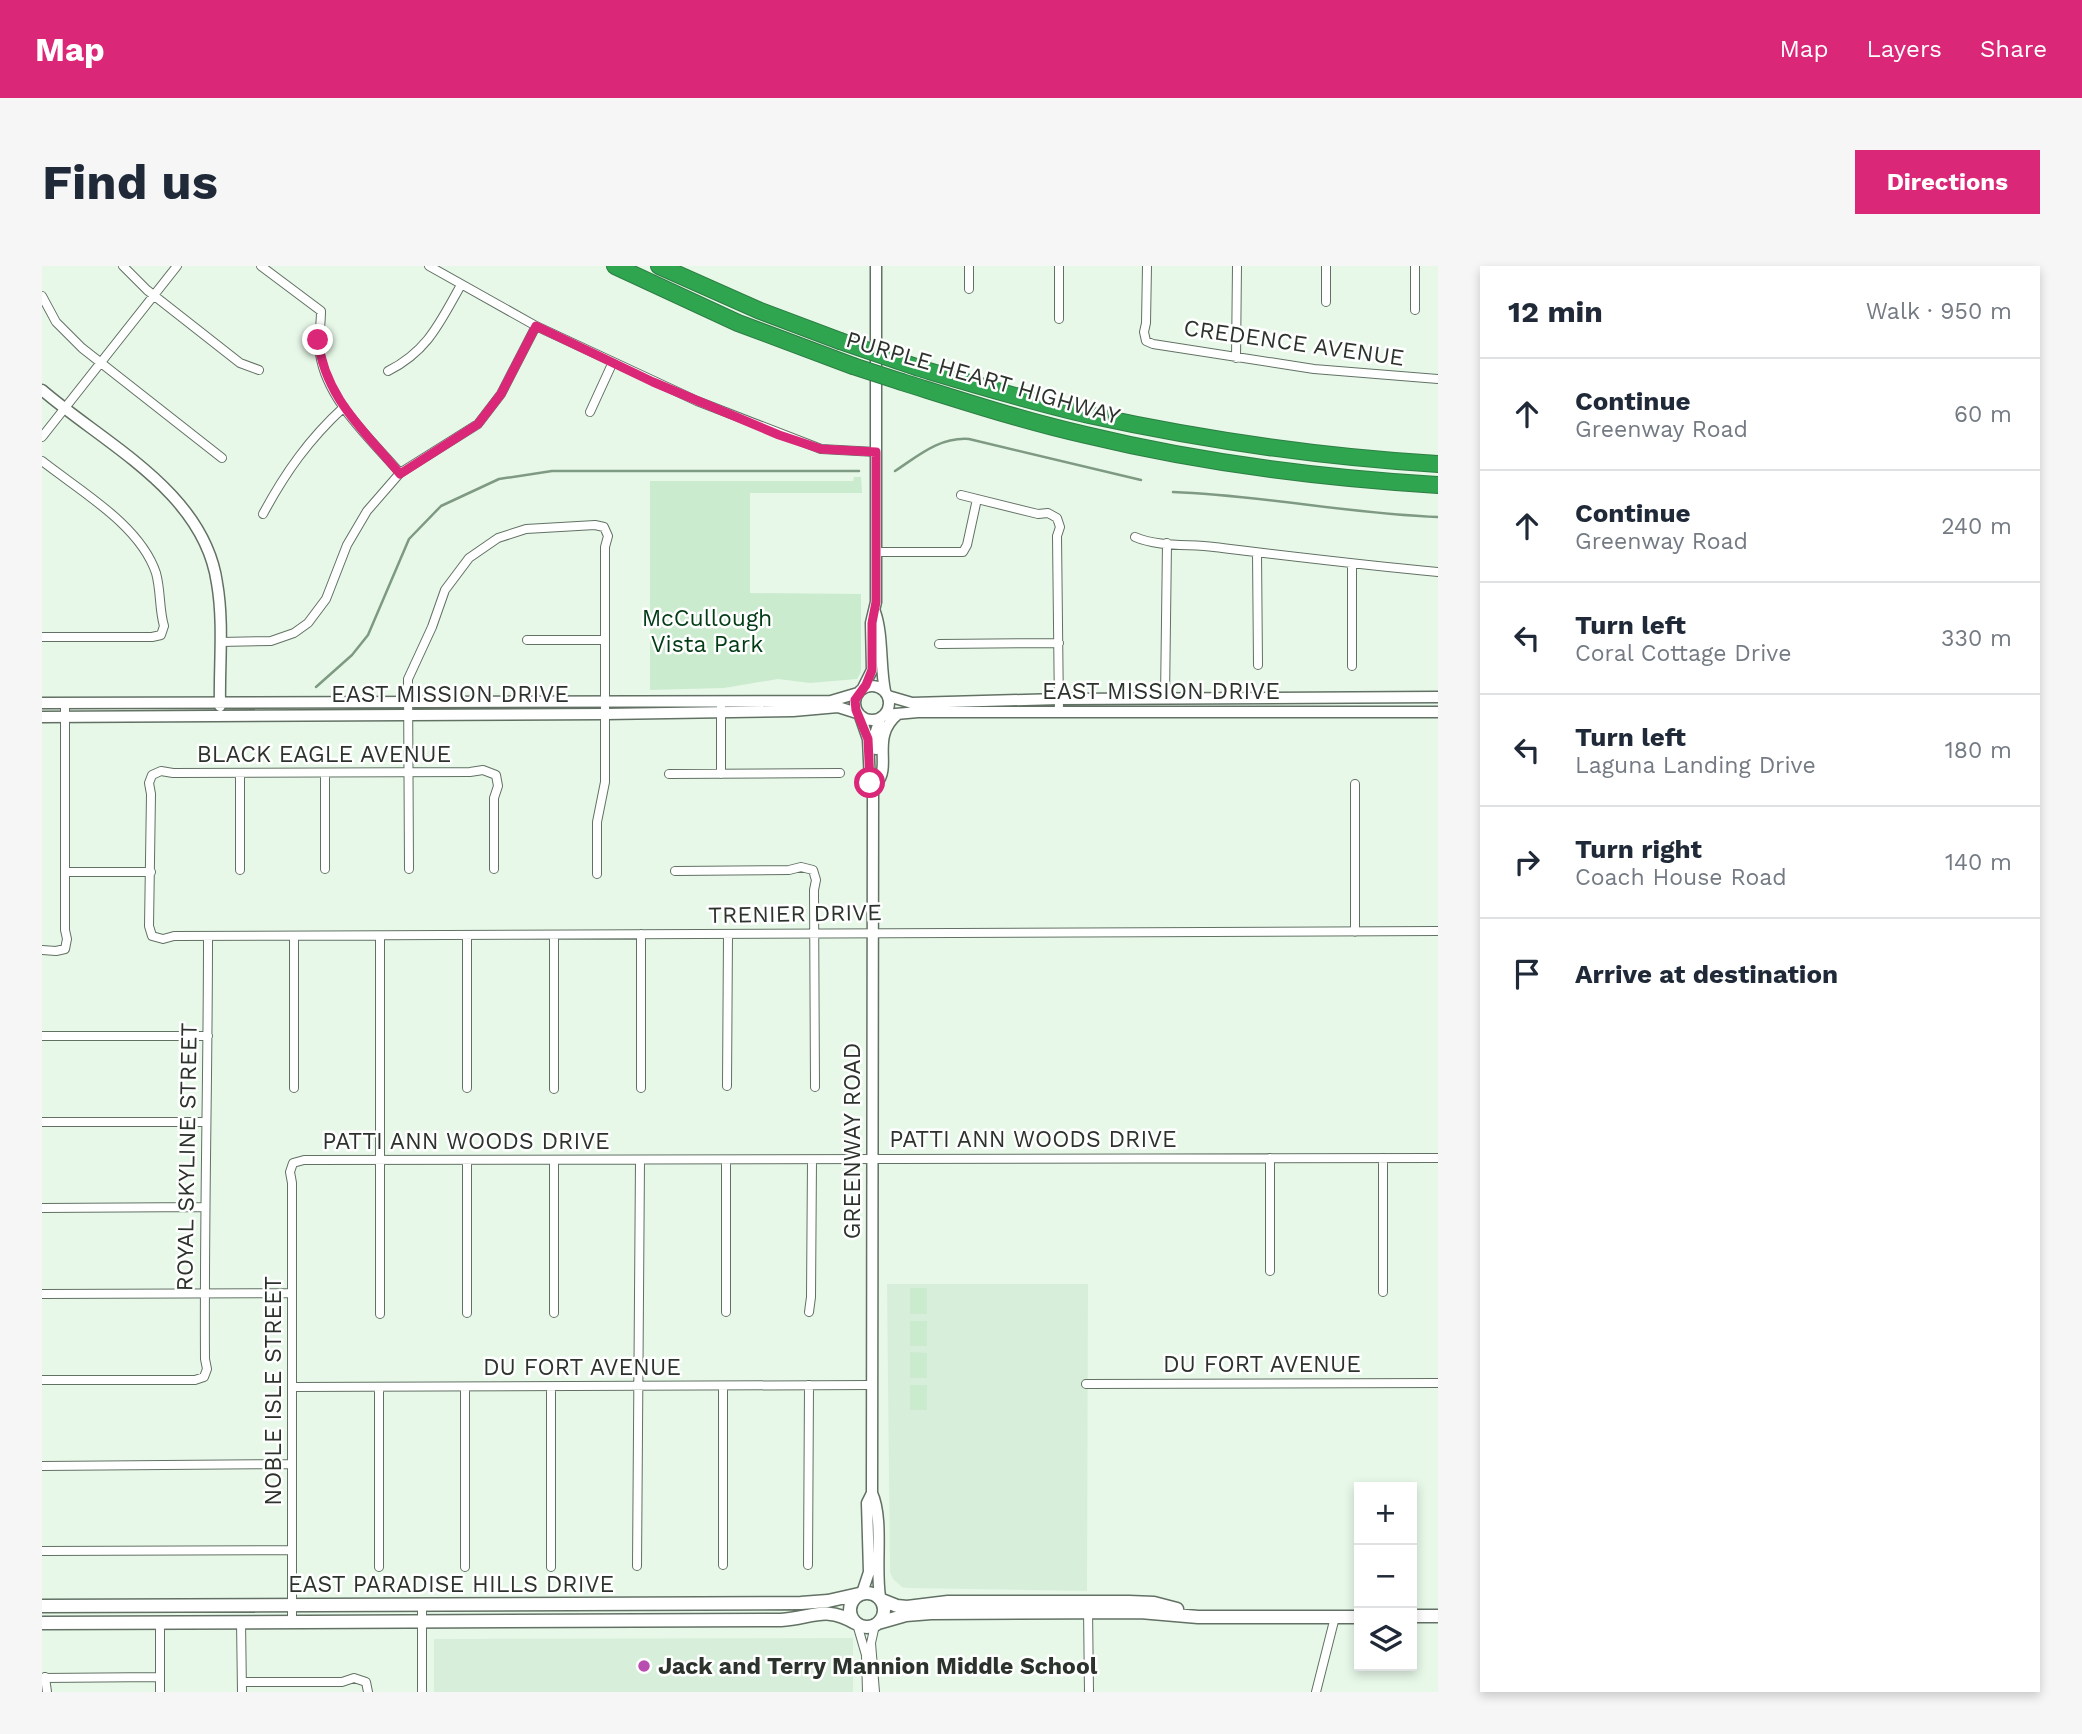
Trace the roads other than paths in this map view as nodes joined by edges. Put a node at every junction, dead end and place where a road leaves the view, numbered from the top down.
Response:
1 (123, 266) edge
2 (177, 266) edge
3 (261, 266) edge
4 (429, 266) edge
5 (615, 266) edge
6 (659, 266) edge
7 (876, 266) edge
8 (969, 266) edge
9 (1059, 266) edge
10 (1147, 266) edge
11 (1237, 266) edge
12 (1326, 266) edge
13 (1415, 266) edge
14 (461, 285) junction
15 (969, 289) dead end
16 (154, 295) junction
17 (42, 296) edge
18 (1326, 302) dead end
19 (1415, 310) dead end
20 (1059, 319) dead end
21 (536, 326) junction
22 (1236, 358) junction
23 (100, 362) junction
24 (612, 364) junction
25 (259, 370) dead end
26 (388, 371) dead end
27 (1438, 379) edge
28 (42, 390) edge
29 (344, 407) junction
30 (64, 409) junction
31 (590, 412) dead end
32 (42, 437) edge
33 (876, 452) junction
34 (222, 458) dead end
35 (42, 461) edge
36 (1438, 464) edge
37 (400, 474) junction
38 (1438, 485) edge
39 (961, 495) dead end
40 (977, 499) junction
41 (263, 514) dead end
42 (1135, 537) dead end
43 (1167, 543) junction
44 (876, 552) junction
45 (1257, 553) junction
46 (1352, 564) junction
47 (1438, 572) edge
48 (875, 612) junction
49 (42, 637) edge
50 (527, 640) dead end
51 (605, 640) junction
52 (220, 642) junction
53 (1059, 643) junction
54 (940, 644) dead end
55 (1258, 665) dead end
56 (1352, 666) dead end
57 (860, 691) junction
58 (886, 694) junction
59 (1438, 696) edge
60 (1165, 698) junction
61 (1059, 699) junction
62 (605, 700) junction
63 (408, 701) junction
64 (220, 702) junction
65 (42, 703) edge
66 (65, 703) junction
67 (721, 706) junction
68 (1437, 711) edge
69 (1059, 712) junction
70 (605, 714) junction
71 (898, 714) junction
72 (859, 715) junction
73 (220, 716) junction
74 (409, 716) junction
75 (42, 717) edge
76 (65, 717) junction
77 (883, 717) junction
78 (410, 773) junction
79 (840, 773) dead end
80 (240, 774) junction
81 (325, 774) junction
82 (669, 774) dead end
83 (721, 774) junction
84 (1355, 784) dead end
85 (875, 787) junction
86 (325, 869) dead end
87 (410, 869) dead end
88 (494, 869) dead end
89 (240, 870) dead end
90 (675, 871) dead end
91 (65, 872) junction
92 (151, 872) junction
93 (597, 874) dead end
94 (1438, 931) edge
95 (1355, 932) junction
96 (873, 933) junction
97 (641, 934) junction
98 (728, 934) junction
99 (815, 934) junction
100 (467, 935) junction
101 (554, 935) junction
102 (208, 936) junction
103 (294, 936) junction
104 (380, 936) junction
105 (42, 950) edge
106 (42, 1036) edge
107 (208, 1036) junction
108 (727, 1086) dead end
109 (815, 1087) dead end
110 (294, 1088) dead end
111 (467, 1088) dead end
112 (554, 1088) dead end
113 (640, 1088) dead end
114 (42, 1122) edge
115 (205, 1122) junction
116 (1270, 1158) junction
117 (1383, 1158) junction
118 (1438, 1158) edge
119 (873, 1159) junction
120 (554, 1160) junction
121 (640, 1160) junction
122 (726, 1160) junction
123 (812, 1160) junction
124 (380, 1161) junction
125 (467, 1161) junction
126 (293, 1163) joint
127 (205, 1207) junction
128 (42, 1208) edge
129 (1270, 1271) dead end
130 (1383, 1292) dead end
131 (204, 1293) junction
132 (292, 1293) junction
133 (42, 1294) edge
134 (726, 1312) dead end
135 (809, 1312) dead end
136 (467, 1313) dead end
137 (554, 1313) dead end
138 (380, 1314) dead end
139 (42, 1380) edge
140 (1438, 1383) edge
141 (1086, 1384) dead end
142 (809, 1385) junction
143 (872, 1385) junction
144 (638, 1386) junction
145 (723, 1386) junction
146 (292, 1387) junction
147 (379, 1387) junction
148 (465, 1387) junction
149 (551, 1387) junction
150 (292, 1465) junction
151 (42, 1466) edge
152 (873, 1493) junction
153 (292, 1550) junction
154 (42, 1551) edge
155 (723, 1565) dead end
156 (808, 1565) dead end
157 (637, 1566) dead end
158 (379, 1567) dead end
159 (465, 1567) dead end
160 (551, 1567) dead end
161 (860, 1594) junction
162 (881, 1598) junction
163 (292, 1605) junction
164 (422, 1605) junction
165 (42, 1606) edge
166 (1088, 1607) junction
167 (1354, 1616) edge
168 (1417, 1616) edge
169 (1438, 1616) edge
170 (1335, 1617) junction
171 (292, 1620) junction
172 (422, 1620) junction
173 (160, 1621) junction
174 (241, 1621) junction
175 (42, 1623) edge
176 (856, 1623) junction
177 (877, 1624) junction
178 (160, 1677) junction
179 (44, 1678) edge
180 (242, 1687) edge
181 (47, 1692) edge
182 (160, 1692) edge
183 (368, 1692) edge
184 (422, 1692) edge
185 (867, 1692) edge
186 (875, 1692) edge
187 (1089, 1692) edge
188 (1317, 1692) edge

1 - 16 street
2 - 16 street
3 - 29 street
4 - 14 street
5 - 38 highway, PURPLE HEART HIGHWAY, bridge
6 - 36 highway, PURPLE HEART HIGHWAY, bridge
7 - 33 street
8 - 15 street
9 - 20 street
10 - 22 street, CREDENCE AVENUE
11 - 22 street
12 - 18 street
13 - 19 street
14 - 21 street
14 - 26 street
16 - 23 street
16 - 25 street
17 - 23 street
21 - 24 street
21 - 37 street
22 - 27 street, CREDENCE AVENUE
23 - 30 street
23 - 34 street
24 - 31 street
24 - 33 street
28 - 30 street
29 - 37 street
29 - 41 street
30 - 32 street
30 - 52 street
33 - 44 street
35 - 49 street
37 - 52 street
39 - 40 street
40 - 44 street
40 - 53 street
42 - 43 street
43 - 45 street
43 - 60 street
44 - 48 street
45 - 46 street
45 - 55 street
46 - 47 street
46 - 56 street
48 - 57 street
48 - 58 street
50 - 51 street
51 - 62 street
51 - 63 street
52 - 64 street
53 - 54 street
53 - 61 street
57 - 58 street
57 - 67 street, EAST MISSION DRIVE
57 - 72 street
58 - 61 street, EAST MISSION DRIVE
58 - 77 street
59 - 60 street, EAST MISSION DRIVE
60 - 61 street, EAST MISSION DRIVE
61 - 69 street
62 - 63 street, EAST MISSION DRIVE
62 - 67 street, EAST MISSION DRIVE
62 - 70 street
63 - 64 street, EAST MISSION DRIVE
63 - 74 street
64 - 66 street, EAST MISSION DRIVE
64 - 73 street
65 - 66 street, EAST MISSION DRIVE
66 - 76 street
67 - 70 street, EAST MISSION DRIVE
67 - 72 street, EAST MISSION DRIVE
67 - 83 street
68 - 69 street, EAST MISSION DRIVE
69 - 71 street, EAST MISSION DRIVE
70 - 74 street, EAST MISSION DRIVE
70 - 93 street
71 - 77 street, EAST MISSION DRIVE
71 - 85 street
72 - 77 street
72 - 85 street, GREENWAY ROAD
73 - 74 street, EAST MISSION DRIVE
73 - 76 street, EAST MISSION DRIVE
74 - 78 street
75 - 76 street, EAST MISSION DRIVE
76 - 91 street
77 - 85 street, GREENWAY ROAD
78 - 81 street, BLACK EAGLE AVENUE
78 - 87 street
78 - 88 street, BLACK EAGLE AVENUE
79 - 83 street
80 - 81 street, BLACK EAGLE AVENUE
80 - 89 street
80 - 92 street, BLACK EAGLE AVENUE
81 - 86 street
82 - 83 street
84 - 95 street
85 - 96 street, GREENWAY ROAD
90 - 99 street
91 - 92 street
91 - 105 street
92 - 102 street, TRENIER DRIVE
94 - 95 street, TRENIER DRIVE
95 - 96 street, TRENIER DRIVE
96 - 99 street, TRENIER DRIVE
96 - 119 street, GREENWAY ROAD
97 - 98 street, TRENIER DRIVE
97 - 101 street, TRENIER DRIVE
97 - 113 street
98 - 99 street, TRENIER DRIVE
98 - 108 street
99 - 109 street
100 - 101 street, TRENIER DRIVE
100 - 104 street, TRENIER DRIVE
100 - 111 street
101 - 112 street
102 - 103 street, TRENIER DRIVE
102 - 107 street, ROYAL SKYLINE STREET
103 - 104 street, TRENIER DRIVE
103 - 110 street
104 - 124 street
106 - 107 street
107 - 115 street, ROYAL SKYLINE STREET
114 - 115 street
115 - 127 street, ROYAL SKYLINE STREET
116 - 117 street, PATTI ANN WOODS DRIVE
116 - 119 street, PATTI ANN WOODS DRIVE
116 - 129 street
117 - 118 street, PATTI ANN WOODS DRIVE
117 - 130 street
119 - 123 street, PATTI ANN WOODS DRIVE
119 - 143 street, GREENWAY ROAD
120 - 121 street, PATTI ANN WOODS DRIVE
120 - 125 street, PATTI ANN WOODS DRIVE
120 - 137 street
121 - 122 street, PATTI ANN WOODS DRIVE
121 - 144 street
122 - 123 street, PATTI ANN WOODS DRIVE
122 - 134 street
123 - 135 street
124 - 125 street, PATTI ANN WOODS DRIVE
124 - 126 street, PATTI ANN WOODS DRIVE
124 - 138 street
125 - 136 street
126 - 132 street, NOBLE ISLE STREET
127 - 128 street
127 - 131 street, ROYAL SKYLINE STREET
131 - 132 street
131 - 133 street
131 - 139 street, ROYAL SKYLINE STREET
132 - 146 street, NOBLE ISLE STREET
140 - 141 street, DU FORT AVENUE
142 - 143 street, DU FORT AVENUE
142 - 145 street, DU FORT AVENUE
142 - 156 street
143 - 152 street, GREENWAY ROAD
144 - 145 street, DU FORT AVENUE
144 - 149 street, DU FORT AVENUE
144 - 157 street
145 - 155 street
146 - 147 street, DU FORT AVENUE
146 - 150 street, NOBLE ISLE STREET
147 - 148 street, DU FORT AVENUE
147 - 158 street
148 - 149 street, DU FORT AVENUE
148 - 159 street
149 - 160 street
150 - 151 street
150 - 153 street, NOBLE ISLE STREET
152 - 161 street, GREENWAY ROAD
152 - 162 street, GREENWAY ROAD
153 - 154 street
153 - 163 street, NOBLE ISLE STREET
161 - 162 main road
161 - 164 main road, EAST PARADISE HILLS DRIVE
161 - 176 main road
162 - 166 main road
162 - 177 main road
163 - 164 main road, EAST PARADISE HILLS DRIVE
163 - 165 main road, EAST PARADISE HILLS DRIVE
163 - 171 street, NOBLE ISLE STREET
164 - 172 street
166 - 170 main road
166 - 177 main road
166 - 187 street
167 - 170 main road
168 - 169 main road
170 - 188 street
171 - 172 main road, EAST PARADISE HILLS DRIVE
171 - 174 main road, EAST PARADISE HILLS DRIVE
172 - 176 main road, EAST PARADISE HILLS DRIVE
172 - 184 street
173 - 174 main road, EAST PARADISE HILLS DRIVE
173 - 175 main road, EAST PARADISE HILLS DRIVE
173 - 178 street
174 - 180 street
176 - 177 main road
176 - 185 street
177 - 186 street
178 - 179 street
178 - 182 street
179 - 181 street
180 - 183 street

